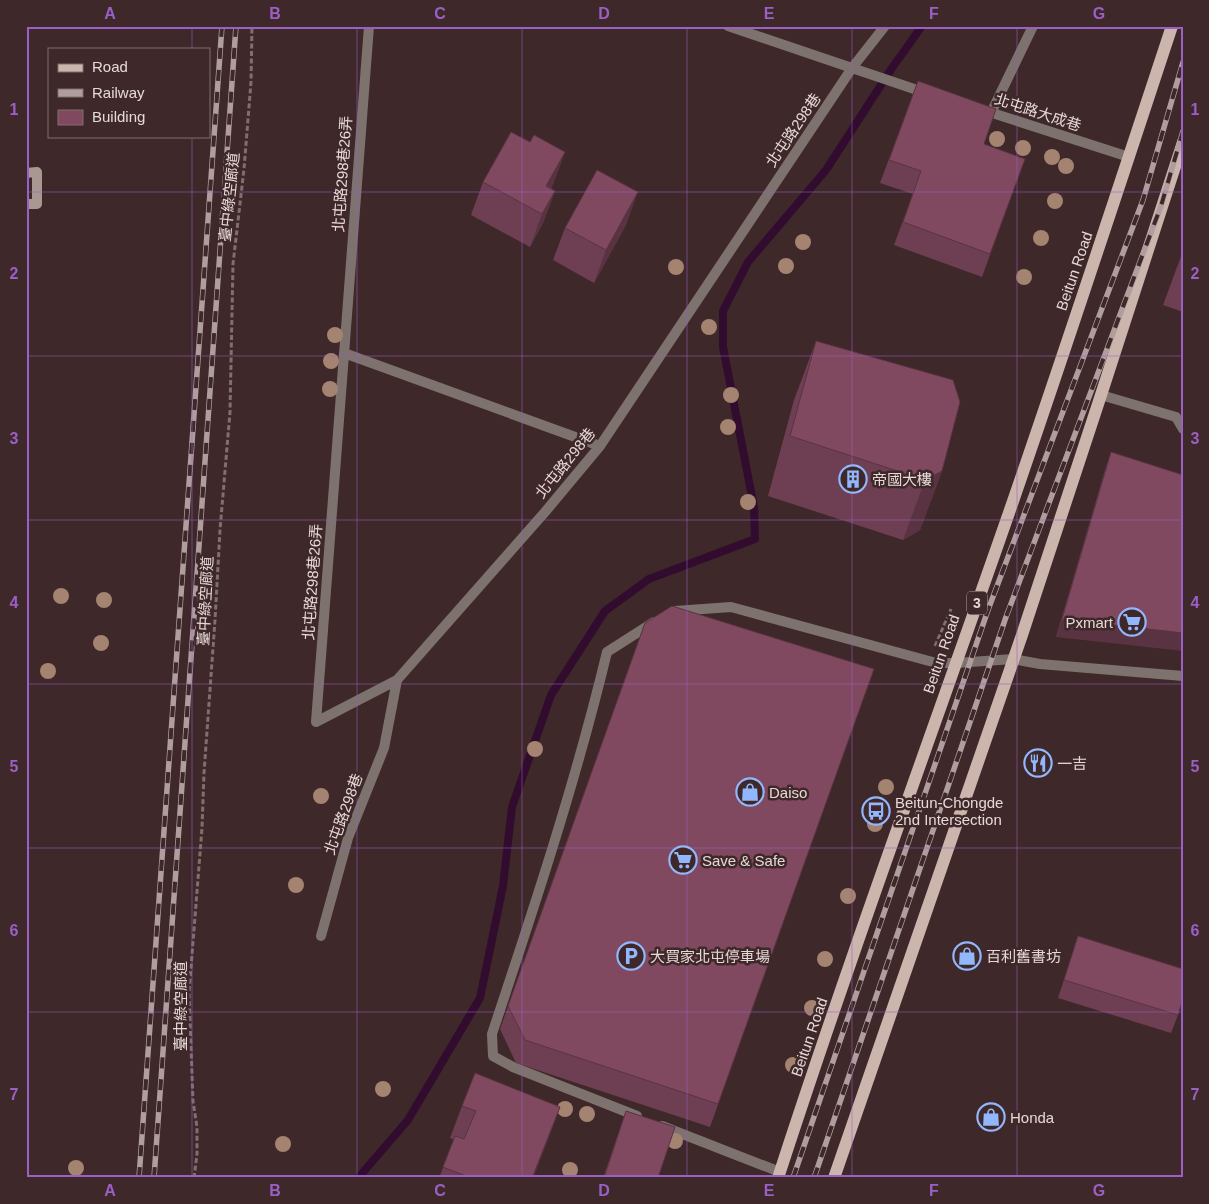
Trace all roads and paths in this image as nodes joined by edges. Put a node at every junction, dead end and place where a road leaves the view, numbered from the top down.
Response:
1 (252, 26) edge
2 (369, 26) edge
3 (728, 26) edge
4 (885, 26) edge
5 (1033, 26) edge
6 (1172, 26) edge
7 (852, 68) junction
8 (938, 96) edge
9 (974, 107) edge
10 (991, 113) junction
11 (1183, 142) edge
12 (1129, 157) junction
13 (26, 172) edge
14 (26, 204) edge
15 (344, 353) junction
16 (1101, 395) junction
17 (1183, 429) edge
18 (600, 446) junction
19 (951, 610) dead end
20 (1013, 659) junction
21 (929, 661) junction
22 (956, 663) junction
23 (1183, 676) edge
24 (397, 680) junction
25 (321, 936) dead end
26 (779, 1175) edge
27 (194, 1178) edge
28 (834, 1178) edge

1 - 27 path, 臺中綠空廊道
2 - 15 street, 北屯路298巷26弄
3 - 7 street
4 - 7 street, 北屯路298巷
5 - 10 street
6 - 12 main road, Beitun Road / 3
7 - 8 street
7 - 18 street, 北屯路298巷
9 - 10 street, 北屯路大成巷
10 - 12 street, 北屯路大成巷
11 - 16 main road
12 - 22 main road, Beitun Road / 3
13 - 14 street
15 - 18 street
15 - 24 street, 北屯路298巷26弄
16 - 17 street
16 - 20 main road
18 - 24 street, 北屯路298巷
19 - 21 path
20 - 22 street
20 - 23 street
20 - 28 main road
21 - 22 street
21 - 26 street
22 - 26 main road, Beitun Road / 3
24 - 25 street, 北屯路298巷

